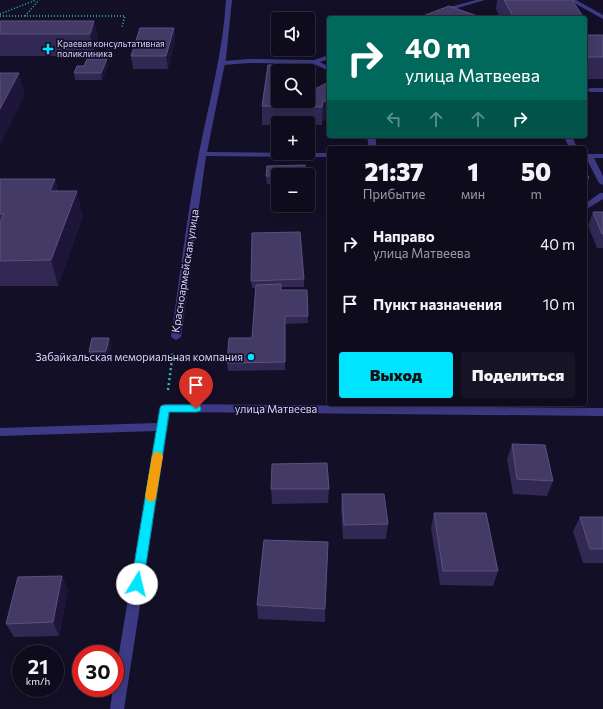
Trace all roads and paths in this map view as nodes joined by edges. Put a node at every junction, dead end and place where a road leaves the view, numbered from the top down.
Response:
1 (36, 0) edge
2 (39, 0) edge
3 (229, 0) edge
4 (482, 0) edge
5 (572, 0) edge
6 (0, 15) edge
7 (25, 16) junction
8 (434, 16) edge
9 (603, 17) edge
10 (122, 27) dead end
11 (327, 58) edge
12 (315, 62) junction
13 (222, 63) junction
14 (327, 68) edge
15 (590, 90) dead end
16 (603, 90) edge
17 (203, 154) junction
18 (327, 155) edge
19 (587, 156) edge
20 (603, 156) edge
21 (603, 183) edge
22 (603, 195) edge
23 (587, 207) edge
24 (176, 337) joint
25 (165, 408) junction
26 (603, 412) edge
27 (162, 427) junction
28 (0, 432) edge
29 (117, 709) edge

1 - 6 path
2 - 7 path
3 - 13 street, Красноармейская улица
4 - 8 street
5 - 9 street
6 - 7 path
7 - 10 path
11 - 12 street
12 - 13 street
12 - 14 street
13 - 17 street, Красноармейская улица
15 - 16 street
17 - 18 street
17 - 24 street, Красноармейская улица
19 - 20 street
19 - 21 street
22 - 23 street
24 - 25 path, Красноармейская улица
25 - 26 street, улица Матвеева
25 - 27 street
27 - 28 street
27 - 29 street

